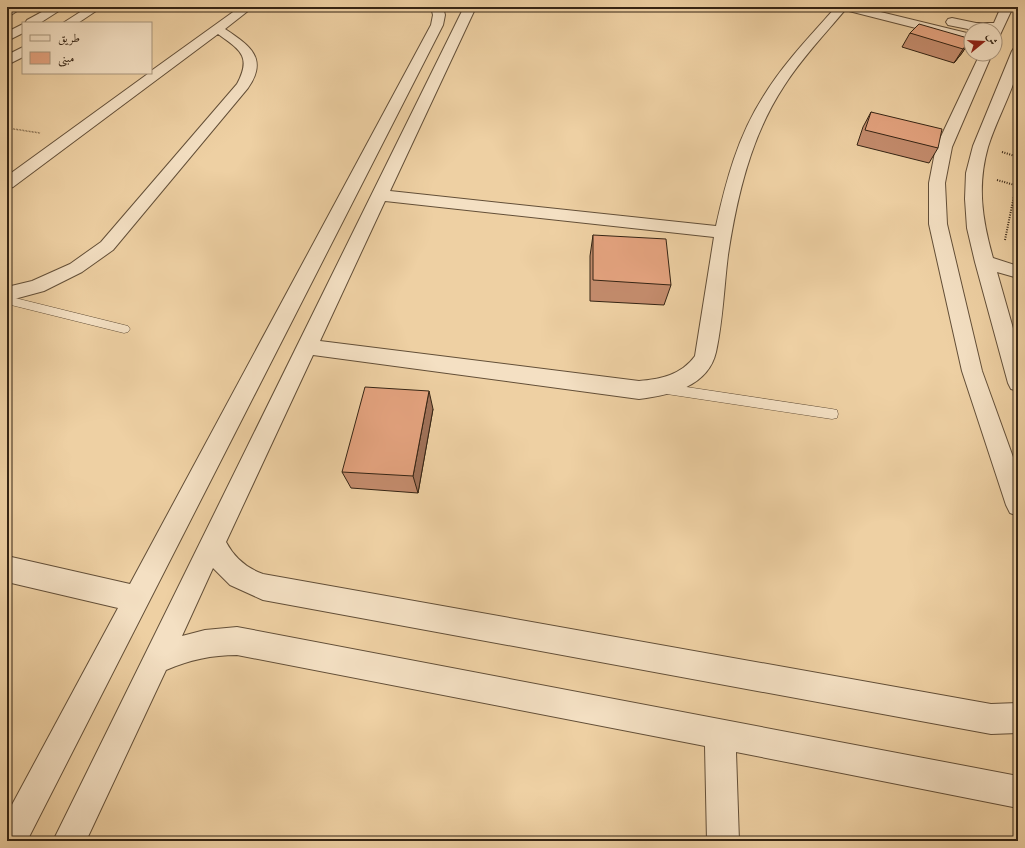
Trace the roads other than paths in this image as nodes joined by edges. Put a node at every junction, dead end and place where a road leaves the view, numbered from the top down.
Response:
1 (17, 7) edge
2 (59, 7) edge
3 (96, 7) edge
4 (247, 7) edge
5 (842, 7) edge
6 (846, 7) edge
7 (891, 7) edge
8 (1007, 7) edge
9 (453, 8) edge
10 (7, 13) edge
11 (33, 22) edge
12 (71, 22) edge
13 (1001, 22) edge
14 (963, 24) edge
15 (22, 29) edge
16 (218, 29) junction
17 (963, 36) edge
18 (7, 37) edge
19 (1018, 51) edge
20 (22, 52) edge
21 (7, 61) edge
22 (982, 62) edge
23 (7, 184) edge
24 (379, 195) junction
25 (722, 232) junction
26 (992, 264) junction
27 (1018, 272) edge
28 (7, 294) edge
29 (7, 300) edge
30 (124, 328) dead end
31 (306, 347) junction
32 (1018, 383) edge
33 (660, 388) junction
34 (832, 414) dead end
35 (1018, 505) edge
36 (213, 542) junction
37 (7, 569) edge
38 (137, 599) junction
39 (156, 660) junction
40 (1018, 718) edge
41 (720, 734) junction
42 (1018, 792) edge
43 (10, 841) edge
44 (69, 841) edge
45 (723, 841) edge

1 - 10 street
2 - 11 street
3 - 12 street
4 - 16 street
5 - 25 street
6 - 17 street
7 - 14 street
8 - 13 street
9 - 24 street
9 - 38 street
15 - 18 street
16 - 23 street
16 - 28 street
19 - 26 street
20 - 21 street
22 - 35 street
24 - 25 street
24 - 31 street
25 - 33 street
26 - 27 street
26 - 32 street
29 - 30 lane
31 - 33 street
31 - 36 street
33 - 34 lane
36 - 39 street
36 - 40 street
37 - 38 street
38 - 43 street
39 - 41 street
39 - 44 street
41 - 42 street
41 - 45 street

